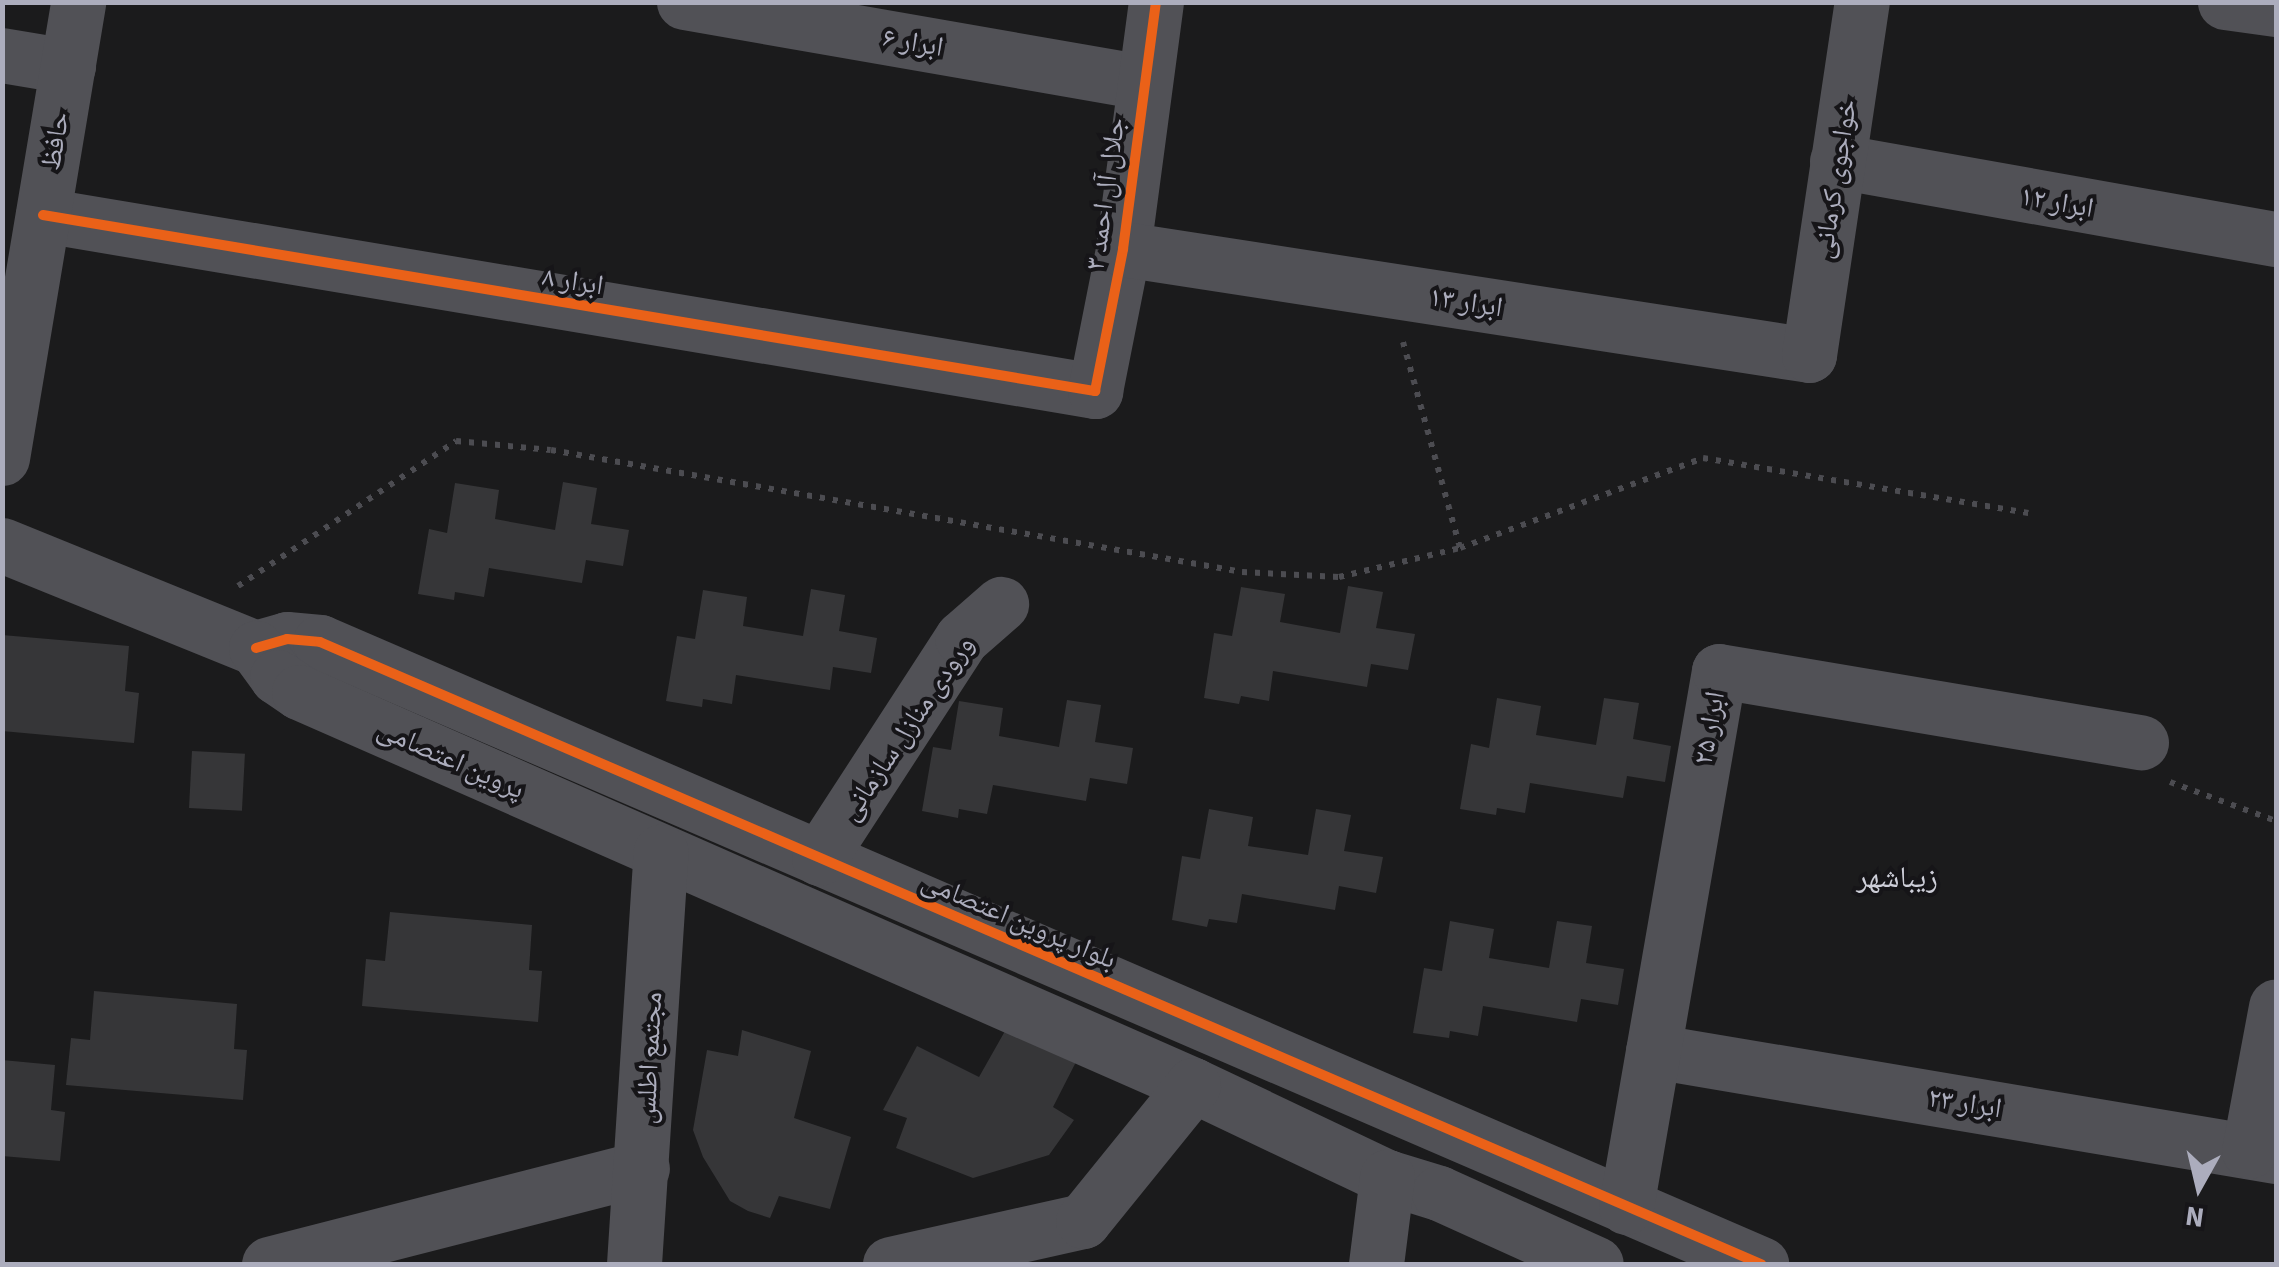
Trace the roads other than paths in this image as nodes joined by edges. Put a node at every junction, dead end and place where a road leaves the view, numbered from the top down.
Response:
1 (78, 2) edge
2 (684, 2) edge
3 (1156, 2) edge
4 (1862, 2) edge
5 (2225, 2) edge
6 (2276, 9) edge
7 (2, 55) edge
8 (68, 66) junction
9 (1142, 82) junction
10 (1837, 161) junction
11 (43, 215) junction
12 (2276, 239) edge
13 (1123, 249) junction
14 (1809, 355) joint
15 (1095, 391) joint
16 (7, 400) edge
17 (2, 458) edge
18 (2, 546) edge
19 (1001, 604) dead end
20 (256, 648) junction
21 (2141, 742) road end
22 (661, 852) junction
23 (820, 858) junction
24 (2276, 1007) edge
25 (1653, 1051) junction
26 (1193, 1085) junction
27 (2263, 1153) edge
28 (642, 1168) junction
29 (1387, 1177) junction
30 (1626, 1207) junction
31 (1081, 1243) edge
32 (269, 1264) edge
33 (634, 1264) edge
34 (890, 1264) edge
35 (1376, 1264) edge
36 (1596, 1264) edge
37 (1761, 1264) edge

1 - 8 street, حافظ
2 - 9 street, ابرار ۶
3 - 9 street, جلال آل احمد ۳
4 - 10 street, خواجوی کرمانی
5 - 6 street
7 - 8 street
8 - 11 street, حافظ
9 - 13 street, جلال آل احمد ۳
10 - 12 street, ابرار ۱۲
10 - 14 street, خواجوی کرمانی
11 - 15 street, ابرار ۸
11 - 16 street, حافظ
13 - 14 street, ابرار ۱۳
13 - 15 street, جلال آل احمد ۳
16 - 17 street, حافظ
18 - 20 street
19 - 23 street, ورودی منازل سازمانی
20 - 22 street, پروین اعتصامی
20 - 23 street, بلوار پروین اعتصامی
21 - 25 street, ابرار ۲۵
22 - 26 street
22 - 28 street, مجتمع اطلس
23 - 30 street, بلوار پروین اعتصامی
24 - 27 street
25 - 27 street, ابرار ۲۳
25 - 30 street, ابرار ۲۵
26 - 29 street
26 - 31 street
28 - 32 street
28 - 33 street, مجتمع اطلس
29 - 35 street
29 - 36 street
30 - 37 street, بلوار پروین اعتصامی
31 - 34 street

